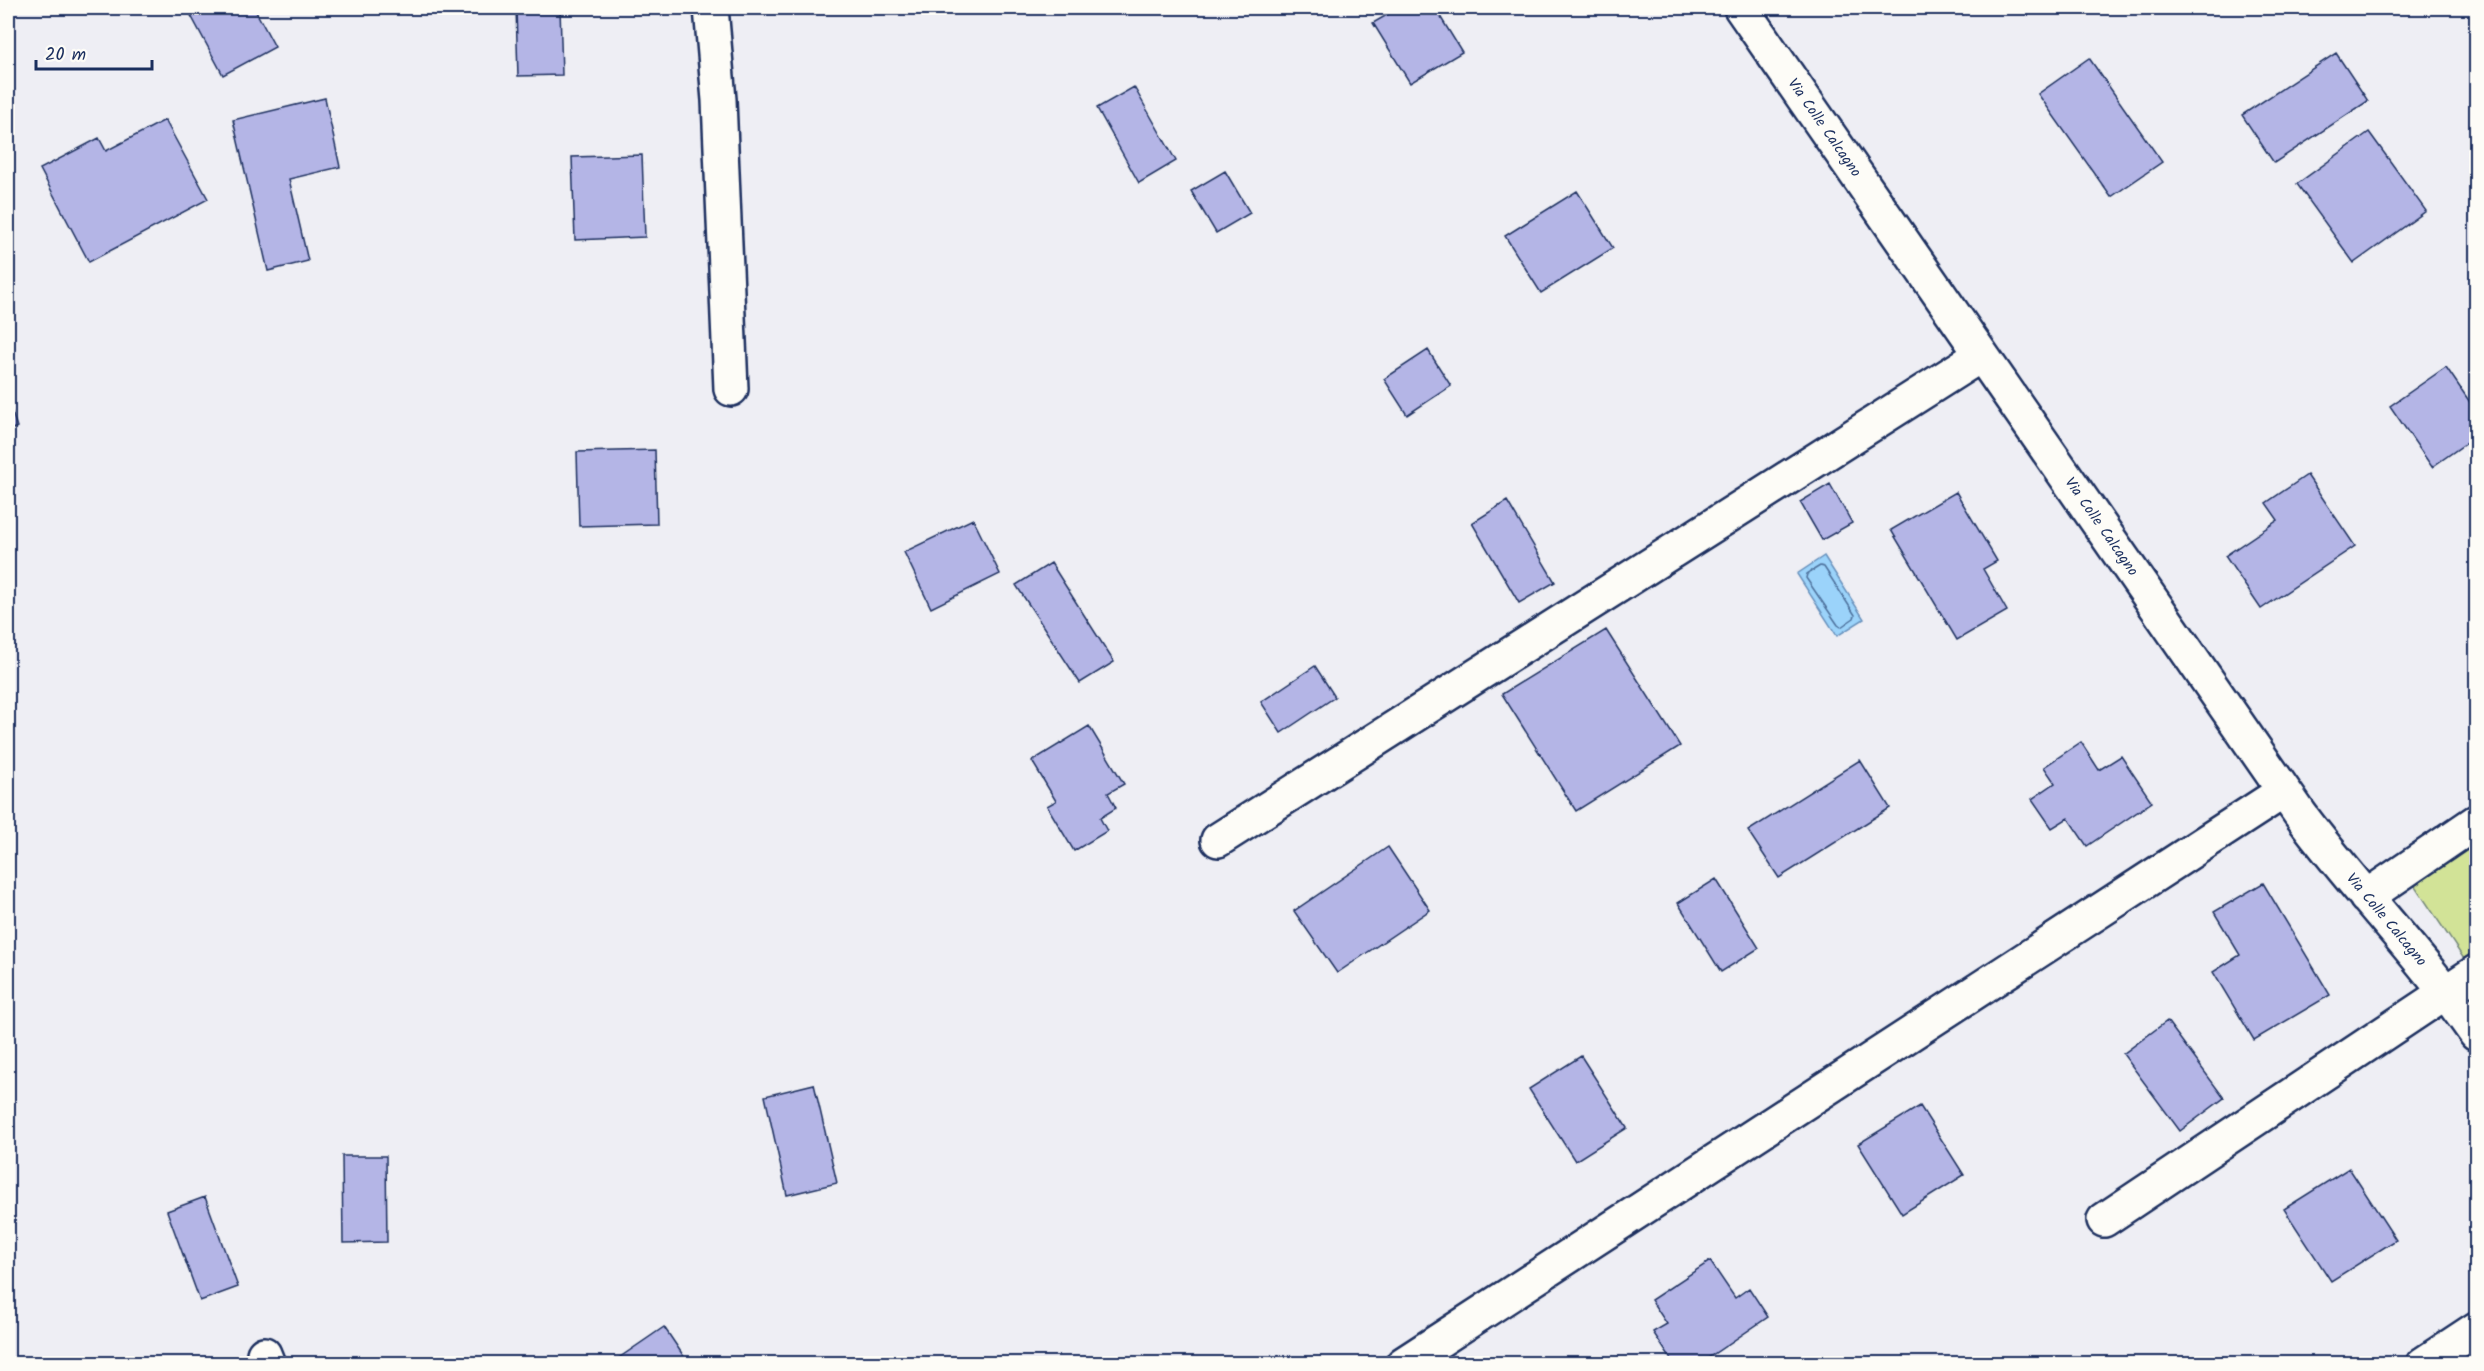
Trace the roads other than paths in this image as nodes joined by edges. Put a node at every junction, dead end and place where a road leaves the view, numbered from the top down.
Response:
1 (711, 8) edge
2 (1741, 8) edge
3 (1981, 355) junction
4 (731, 389) dead end
5 (2284, 791) junction
6 (2476, 822) edge
7 (1218, 840) dead end
8 (2366, 897) junction
9 (2476, 972) edge
10 (2446, 991) junction
11 (2476, 1034) edge
12 (2104, 1220) dead end
13 (2476, 1329) edge
14 (1403, 1364) edge
15 (2423, 1364) edge

1 - 4 street
2 - 3 street, Via Colle Calcagno
3 - 5 street, Via Colle Calcagno
3 - 7 street
5 - 8 street, Via Colle Calcagno
5 - 14 street
6 - 8 street
8 - 10 street, Via Colle Calcagno
9 - 10 street
10 - 11 street, Via Colle Calcagno
10 - 12 street
13 - 15 street

